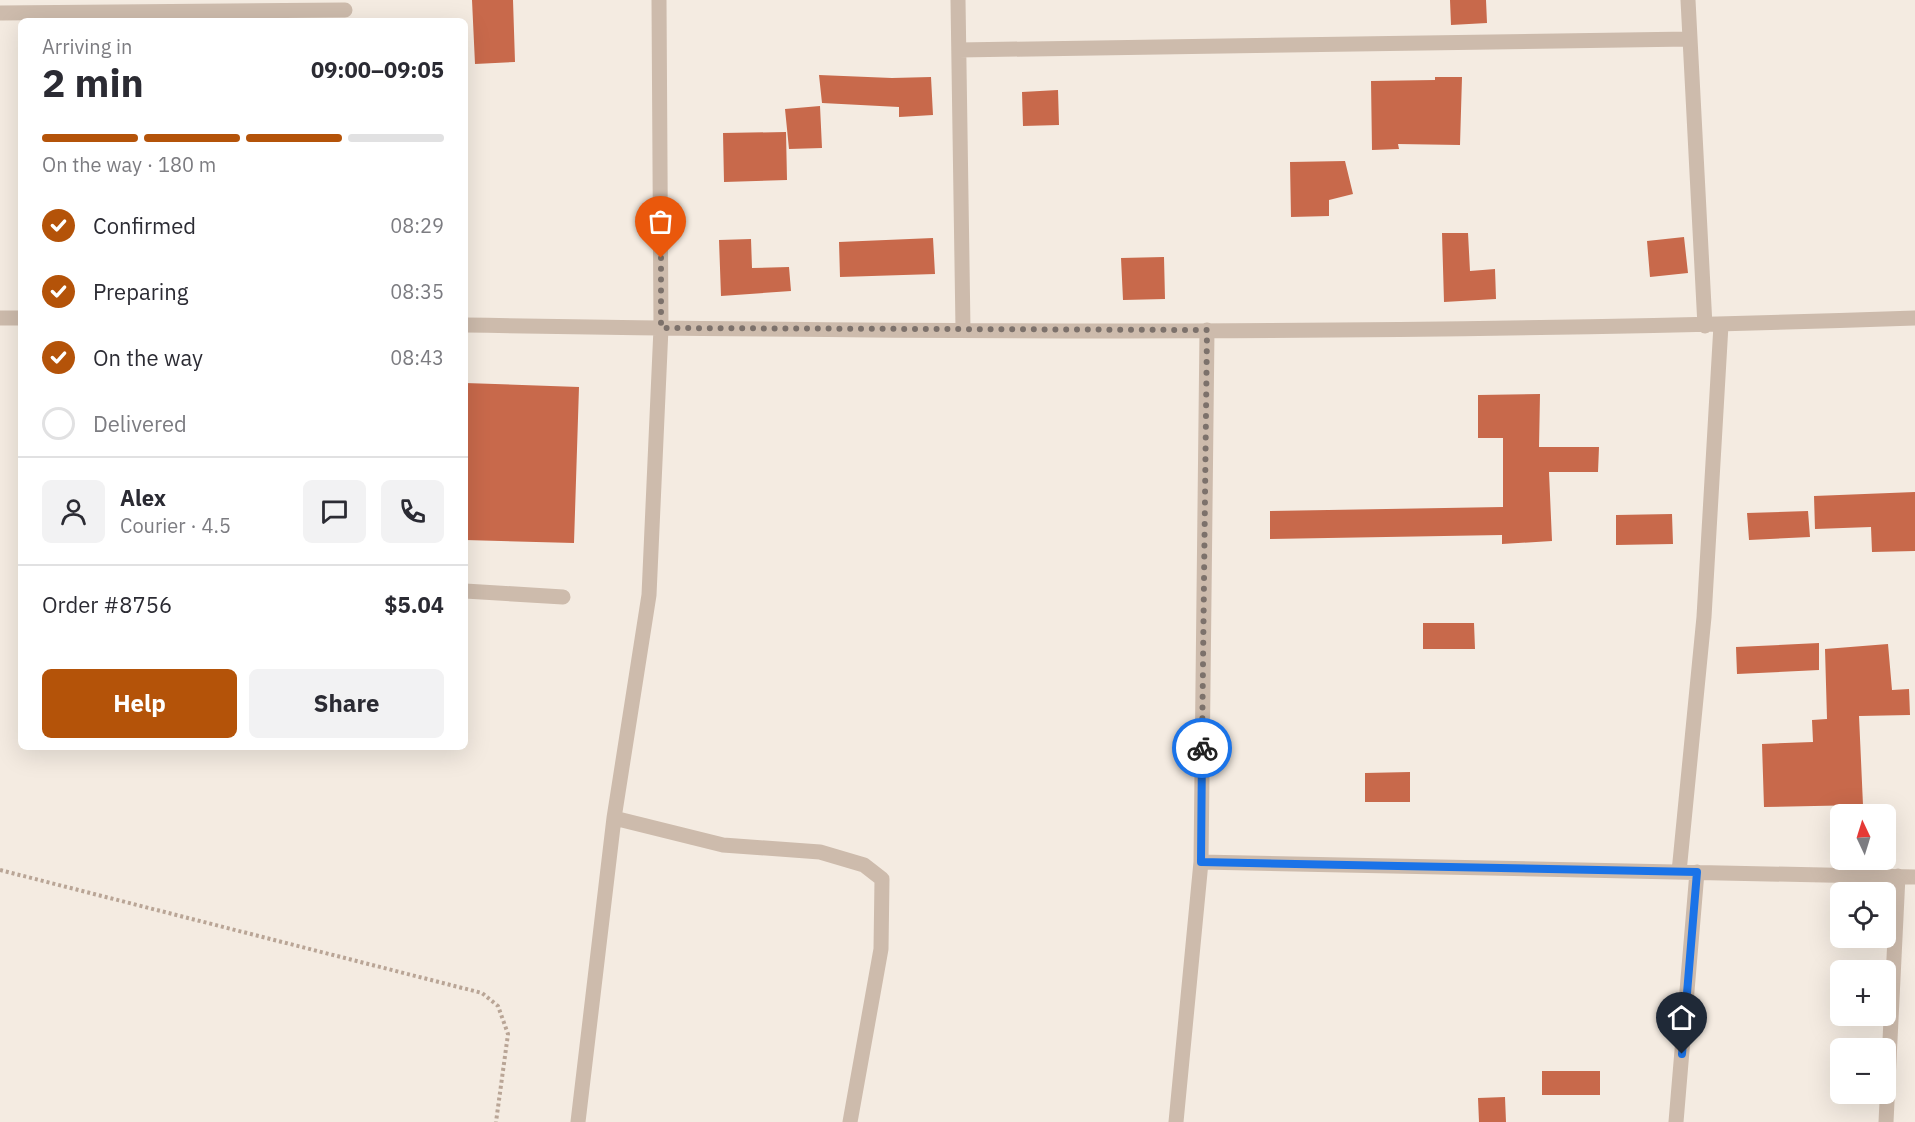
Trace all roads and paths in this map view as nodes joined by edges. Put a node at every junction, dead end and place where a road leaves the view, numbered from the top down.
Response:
1 (659, 0) edge
2 (958, 0) edge
3 (1688, 0) edge
4 (62, 6) edge
5 (345, 10) edge
6 (0, 13) edge
7 (1690, 39) junction
8 (959, 50) junction
9 (0, 318) edge
10 (18, 318) edge
11 (1915, 318) edge
12 (468, 325) edge
13 (1720, 325) junction
14 (1705, 326) junction
15 (661, 328) junction
16 (963, 329) junction
17 (1207, 330) junction
18 (468, 591) edge
19 (563, 597) dead end
20 (614, 818) junction
21 (1201, 862) junction
22 (0, 870) edge
23 (1679, 872) junction
24 (1697, 872) junction
25 (1898, 876) junction
26 (1915, 877) edge
27 (496, 1122) edge
28 (578, 1122) edge
29 (850, 1122) edge
30 (1176, 1122) edge
31 (1676, 1122) edge
32 (1886, 1122) edge

1 - 15 street
2 - 8 street
3 - 7 street
4 - 5 street
4 - 6 street
7 - 8 street
7 - 14 street
8 - 16 street
9 - 10 street
11 - 13 street
12 - 15 street
13 - 14 street
13 - 23 street
14 - 17 street
15 - 16 street
15 - 20 street
16 - 17 street
17 - 21 street
18 - 19 street
20 - 28 street
20 - 29 street
21 - 23 street
21 - 30 street
22 - 27 path
23 - 24 street
24 - 25 street
24 - 31 street
25 - 26 street
25 - 32 street

